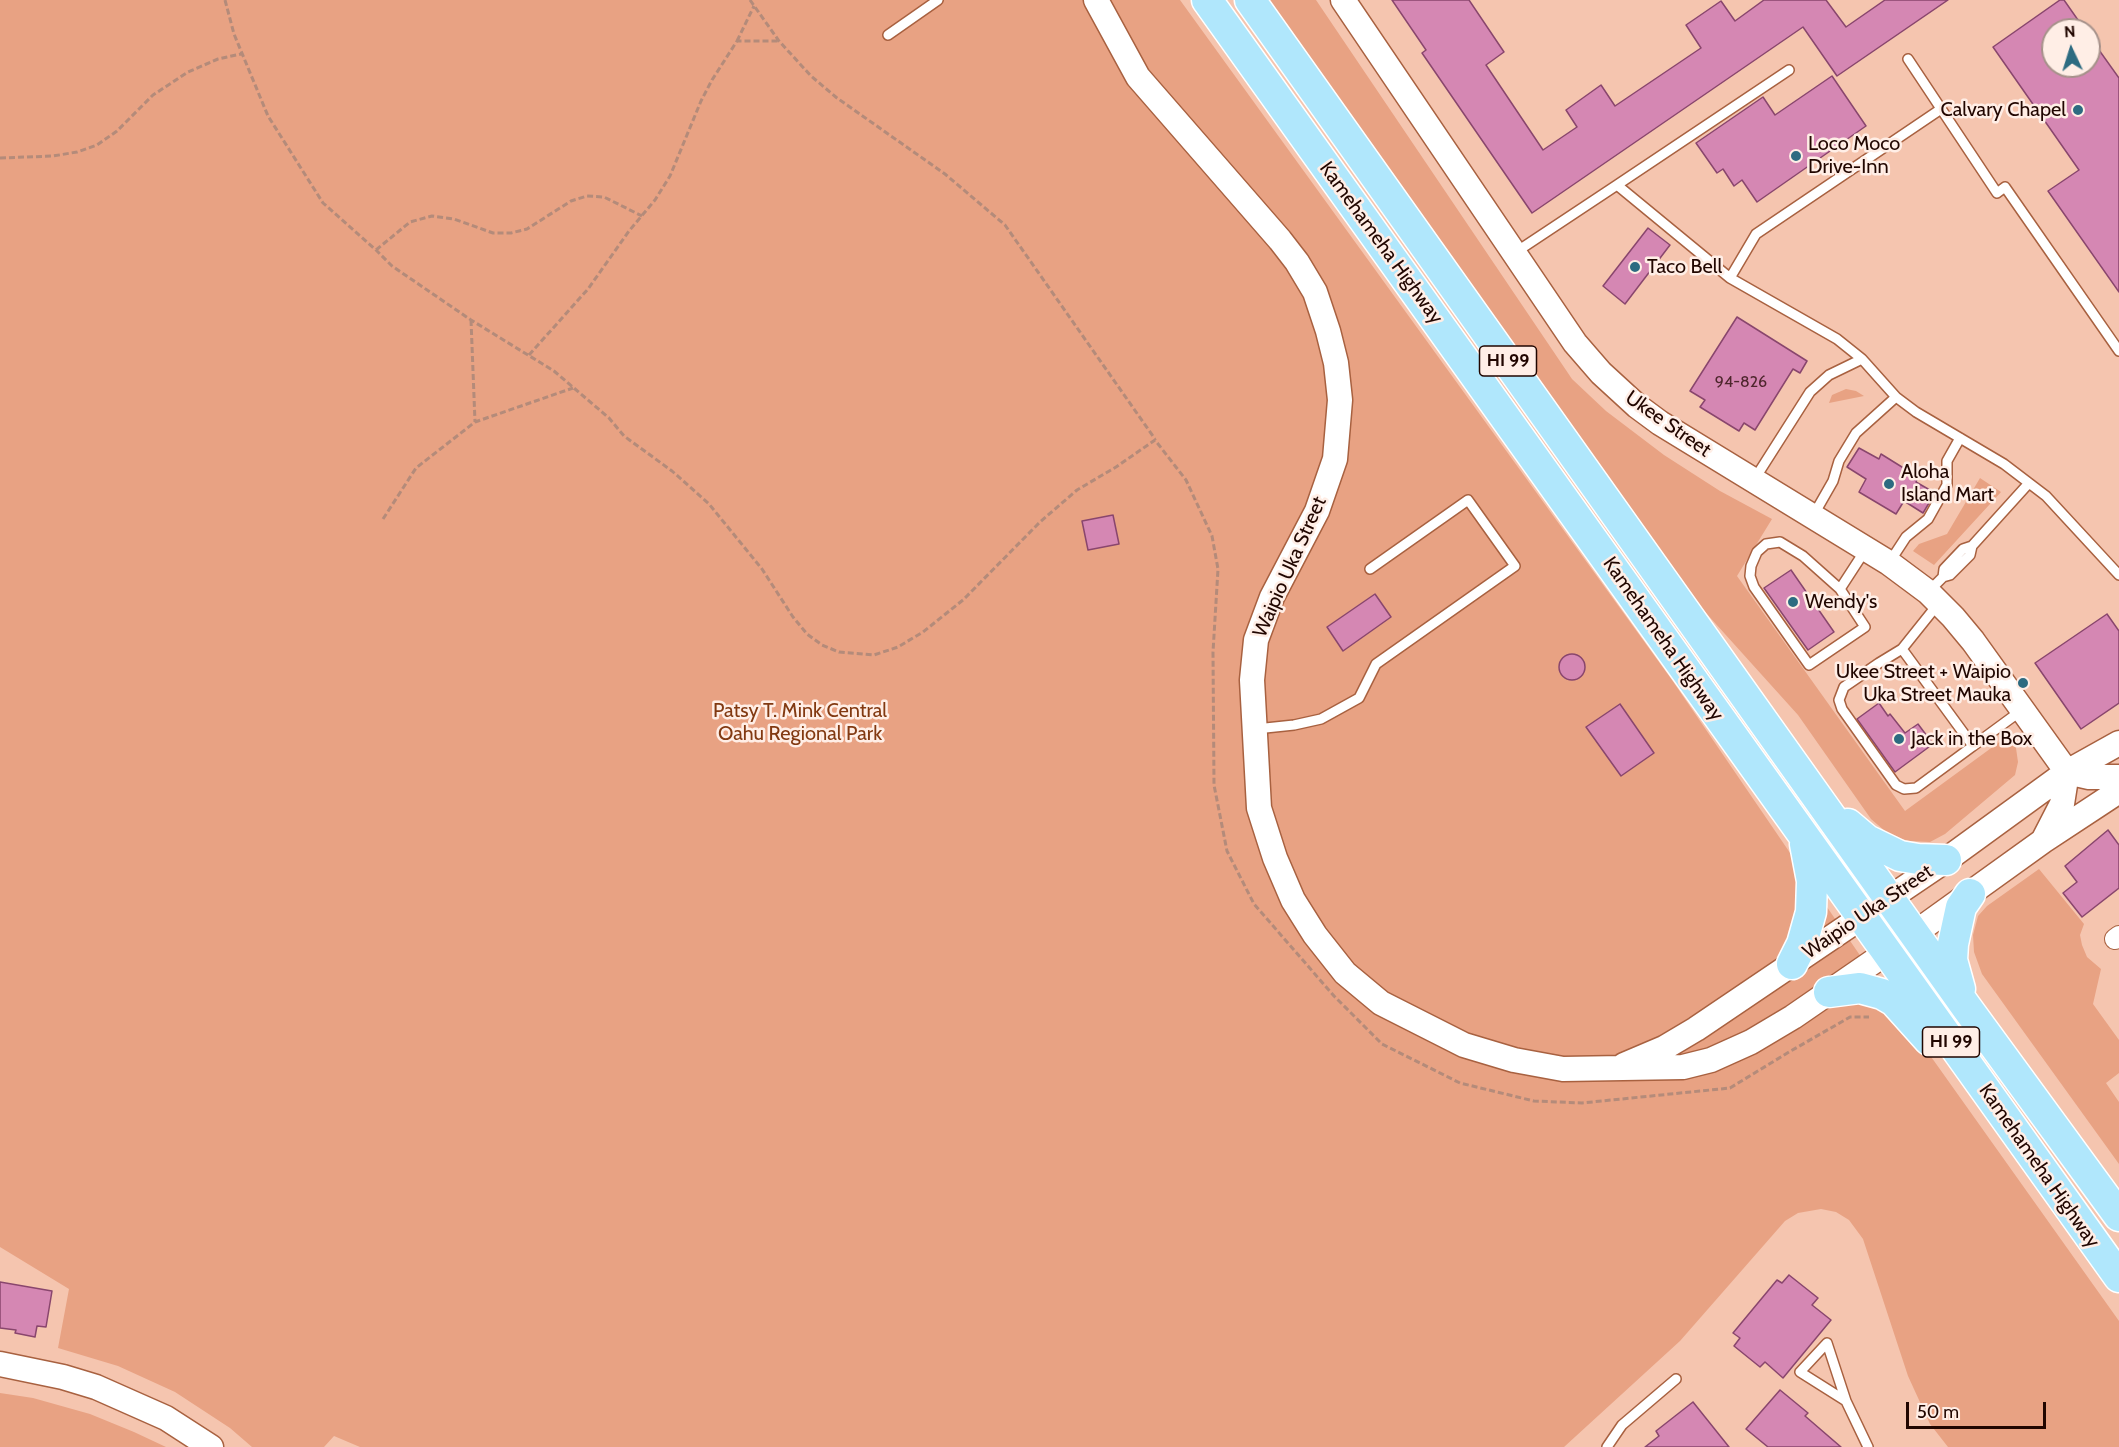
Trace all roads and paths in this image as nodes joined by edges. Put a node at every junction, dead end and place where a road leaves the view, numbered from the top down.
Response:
1 (225, 0) edge
2 (750, 0) edge
3 (938, 0) edge
4 (1096, 0) edge
5 (1207, 0) edge
6 (1250, 0) edge
7 (1343, 0) edge
8 (754, 6) junction
9 (888, 35) dead end
10 (737, 41) junction
11 (779, 41) junction
12 (242, 54) junction
13 (1908, 59) dead end
14 (1789, 70) dead end
15 (1941, 109) junction
16 (0, 158) edge
17 (1617, 185) junction
18 (642, 216) junction
19 (376, 250) junction
20 (1514, 254) junction
21 (1730, 278) junction
22 (471, 320) junction
23 (2119, 351) edge
24 (529, 355) junction
25 (1862, 359) junction
26 (573, 388) junction
27 (1896, 397) junction
28 (475, 422) junction
29 (1960, 438) junction
30 (1155, 440) junction
31 (1754, 480) junction
32 (2029, 483) junction
33 (1813, 516) junction
34 (383, 519) dead end
35 (1866, 549) junction
36 (1889, 563) junction
37 (1370, 569) dead end
38 (2119, 575) edge
39 (1840, 589) junction
40 (1937, 590) junction
41 (1902, 649) junction
42 (2022, 710) junction
43 (1254, 729) junction
44 (2119, 743) edge
45 (1973, 746) junction
46 (2067, 772) junction
47 (2119, 777) edge
48 (1807, 781) junction
49 (2119, 791) edge
50 (1804, 838) junction
51 (2043, 841) junction
52 (1946, 860) junction
53 (1970, 894) junction
54 (1890, 897) junction
55 (1862, 917) junction
56 (1915, 933) junction
57 (1887, 953) junction
58 (1792, 964) junction
59 (1829, 992) junction
60 (1968, 1008) junction
61 (1869, 1017) dead end
62 (1610, 1070) junction
63 (1975, 1076) junction
64 (2119, 1216) edge
65 (2119, 1277) edge
66 (0, 1364) edge
67 (1676, 1379) dead end
68 (1846, 1401) junction
69 (211, 1447) edge
70 (1607, 1447) edge
71 (1868, 1447) edge

1 - 12 path
2 - 8 path
3 - 9 lane
4 - 43 street, Waipio Uka Street
5 - 50 main road, Kamehameha Highway / HI 99
6 - 48 main road, Kamehameha Highway / HI 99
7 - 20 street, Ukee Street
8 - 10 path
8 - 11 path
10 - 11 path
10 - 18 path
11 - 30 path
12 - 16 path
12 - 19 path
13 - 15 lane
14 - 17 lane
15 - 21 lane
15 - 23 lane
17 - 20 lane
17 - 21 lane
18 - 19 path
18 - 24 path
19 - 22 path
20 - 31 street, Ukee Street
21 - 25 lane
22 - 24 path
22 - 28 path
24 - 26 path
25 - 27 lane
25 - 31 lane
26 - 28 path
26 - 30 path
27 - 29 lane
27 - 33 lane
28 - 34 path
29 - 32 lane
29 - 36 lane
30 - 61 path
31 - 33 street, Ukee Street
32 - 38 lane
32 - 40 lane
33 - 35 street, Ukee Street
35 - 36 street, Ukee Street
35 - 39 lane
36 - 40 street, Ukee Street
37 - 43 lane
39 - 39 lane
40 - 41 lane
40 - 42 street, Ukee Street
41 - 45 lane
41 - 45 lane
42 - 45 lane
42 - 46 street, Ukee Street
43 - 62 street, Waipio Uka Street
44 - 46 street, Waipio Uka Street
46 - 47 street
46 - 51 street
46 - 52 street, Waipio Uka Street
48 - 52 main road
48 - 54 main road, Kamehameha Highway / HI 99
49 - 51 street, Waipio Uka Street
50 - 55 main road, Kamehameha Highway / HI 99
50 - 58 main road
51 - 53 street, Waipio Uka Street
52 - 54 street, Waipio Uka Street
53 - 56 street, Waipio Uka Street
53 - 60 main road
54 - 55 street, Waipio Uka Street
54 - 56 main road, Kamehameha Highway / HI 99
55 - 57 main road, Kamehameha Highway / HI 99
55 - 58 street, Waipio Uka Street
56 - 57 street, Waipio Uka Street
56 - 60 main road, Kamehameha Highway / HI 99
57 - 59 street, Waipio Uka Street
57 - 63 main road, Kamehameha Highway / HI 99
58 - 62 street, Waipio Uka Street
59 - 62 street, Waipio Uka Street
59 - 63 main road
60 - 64 main road, Kamehameha Highway / HI 99
63 - 65 main road, Kamehameha Highway / HI 99
66 - 69 street
67 - 70 lane
68 - 68 lane
68 - 71 lane

